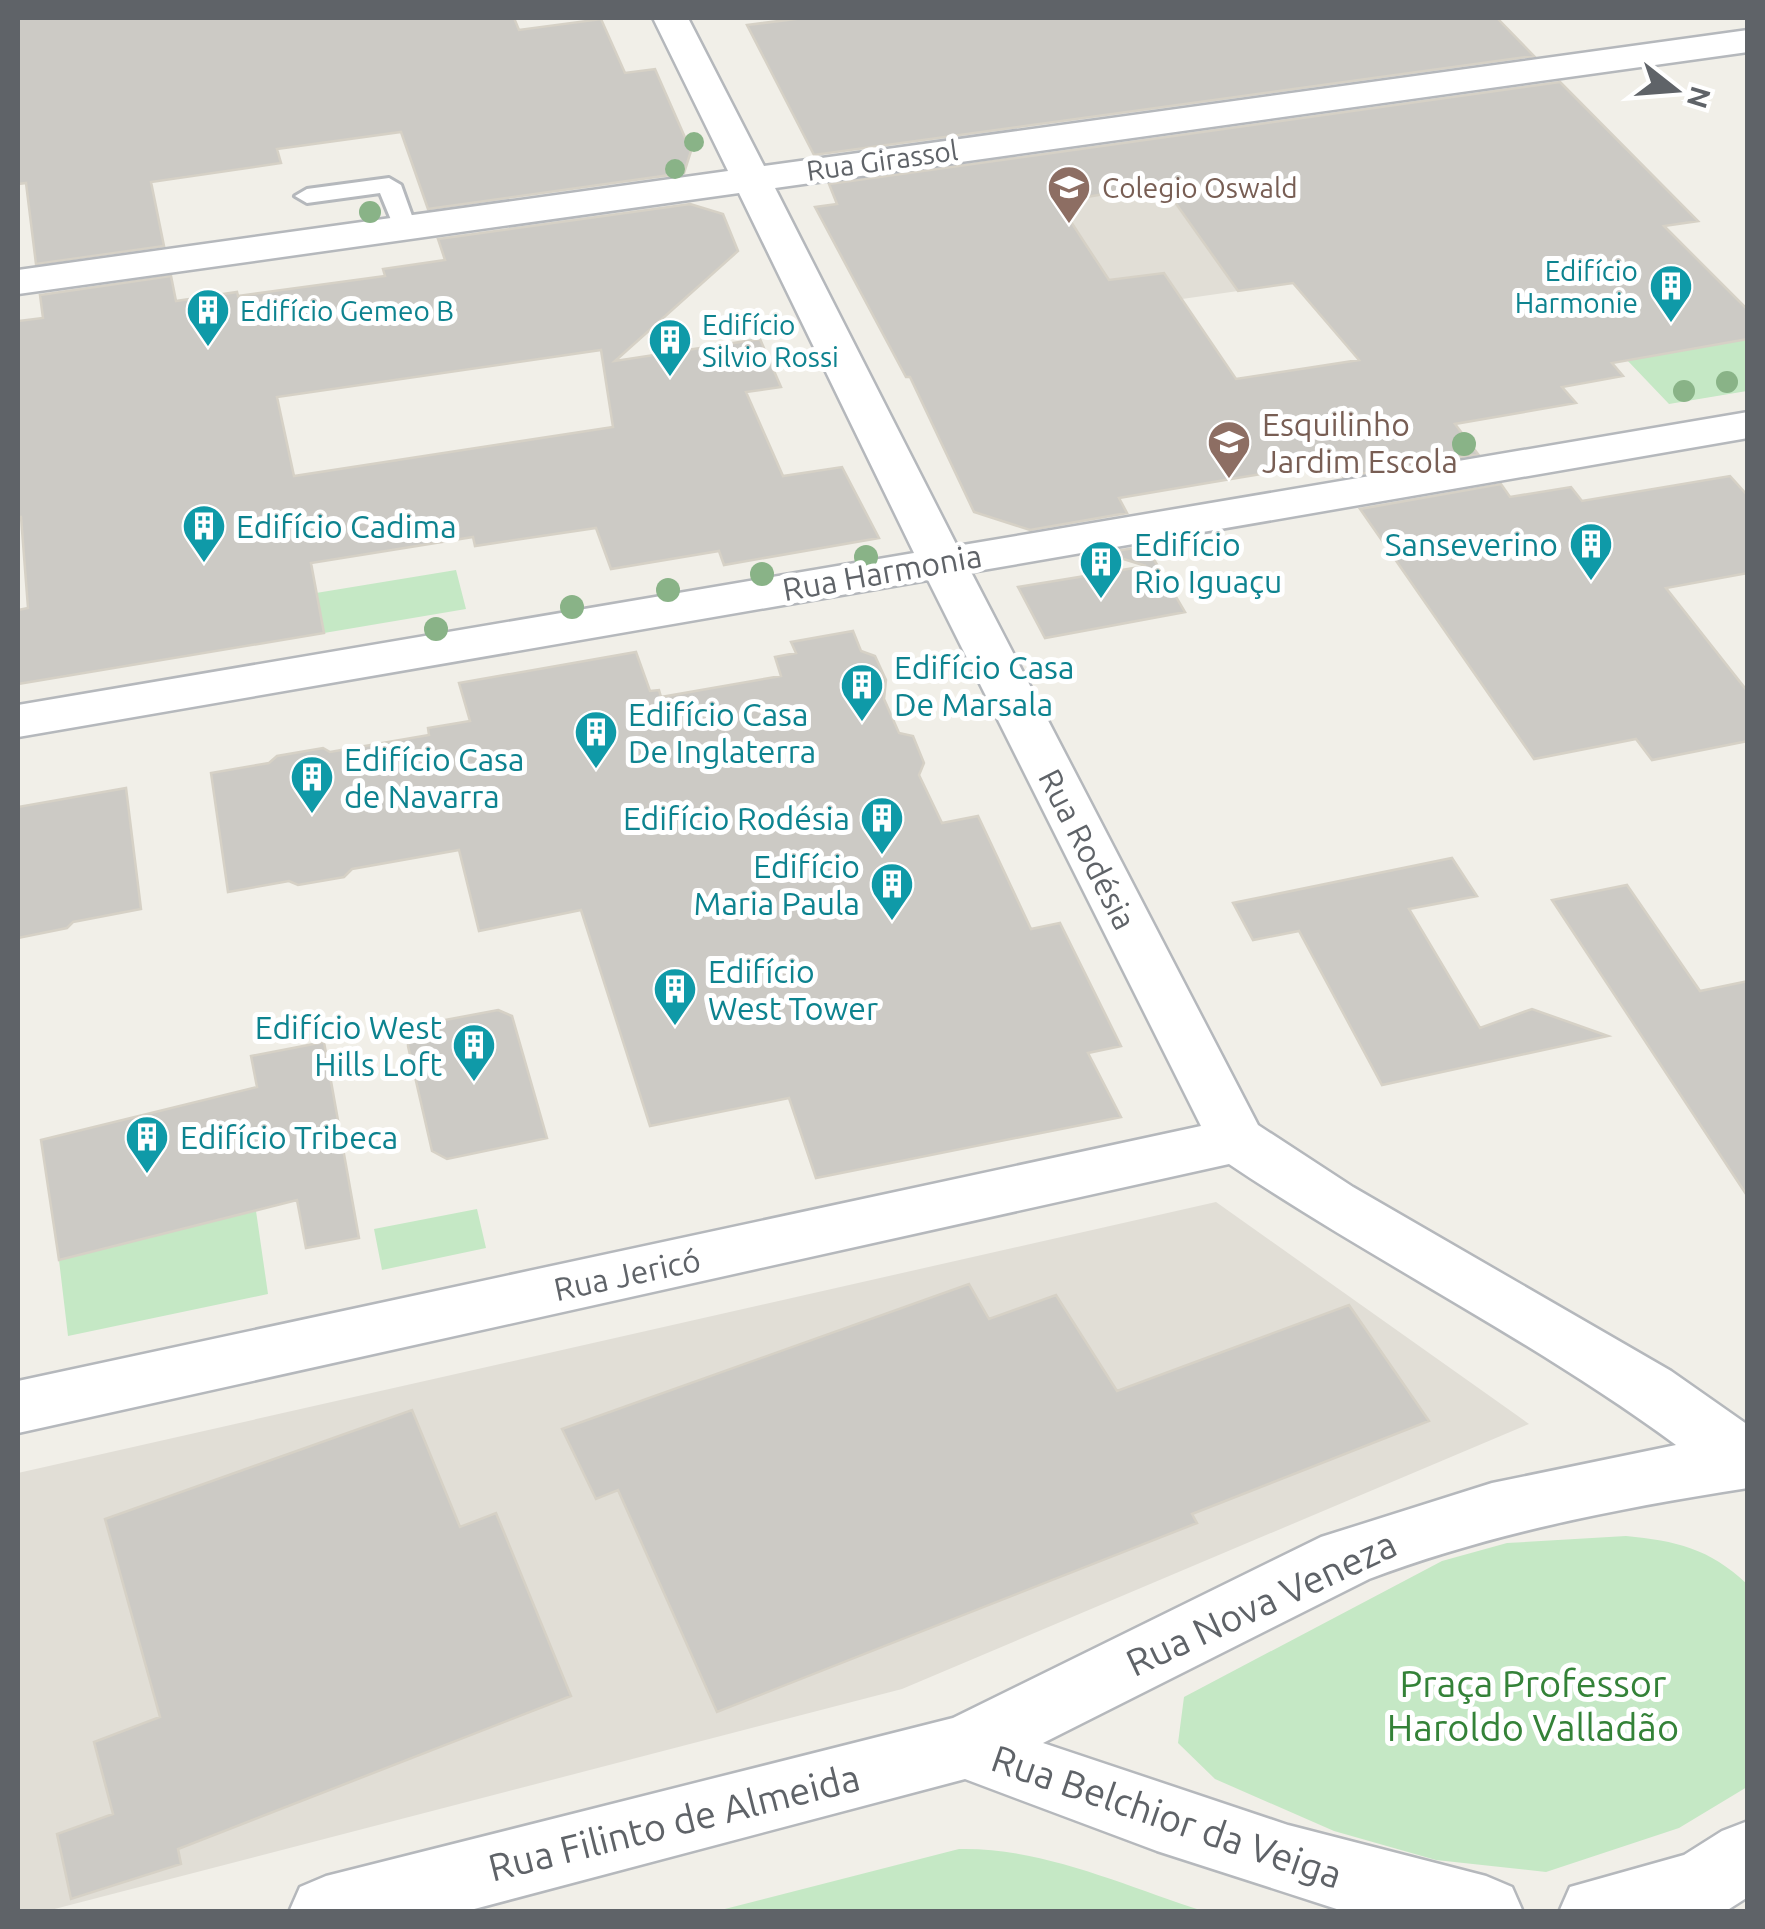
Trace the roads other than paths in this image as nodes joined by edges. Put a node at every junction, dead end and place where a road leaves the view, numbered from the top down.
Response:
1 (671, 18) edge
2 (1748, 41) edge
3 (751, 178) junction
4 (307, 196) dead end
5 (404, 227) junction
6 (18, 282) edge
7 (1748, 426) edge
8 (942, 562) junction
9 (18, 720) edge
10 (1236, 1140) junction
11 (18, 1407) edge
12 (1748, 1461) edge
13 (965, 1747) junction
14 (1748, 1855) edge
15 (326, 1912) edge
16 (1486, 1912) edge
17 (1596, 1912) edge

1 - 3 street, Rua Rodésia
2 - 3 street, Rua Girassol
3 - 5 street, Rua Girassol
3 - 8 street, Rua Rodésia
4 - 5 lane
5 - 6 street, Rua Girassol
7 - 8 street, Rua Harmonia
8 - 9 street, Rua Harmonia
8 - 10 street, Rua Rodésia
10 - 11 street, Rua Jericó
10 - 12 street, Rua Rodésia
12 - 13 street, Rua Nova Veneza
13 - 15 street, Rua Filinto de Almeida
13 - 16 street, Rua Belchior da Veiga
14 - 17 street

